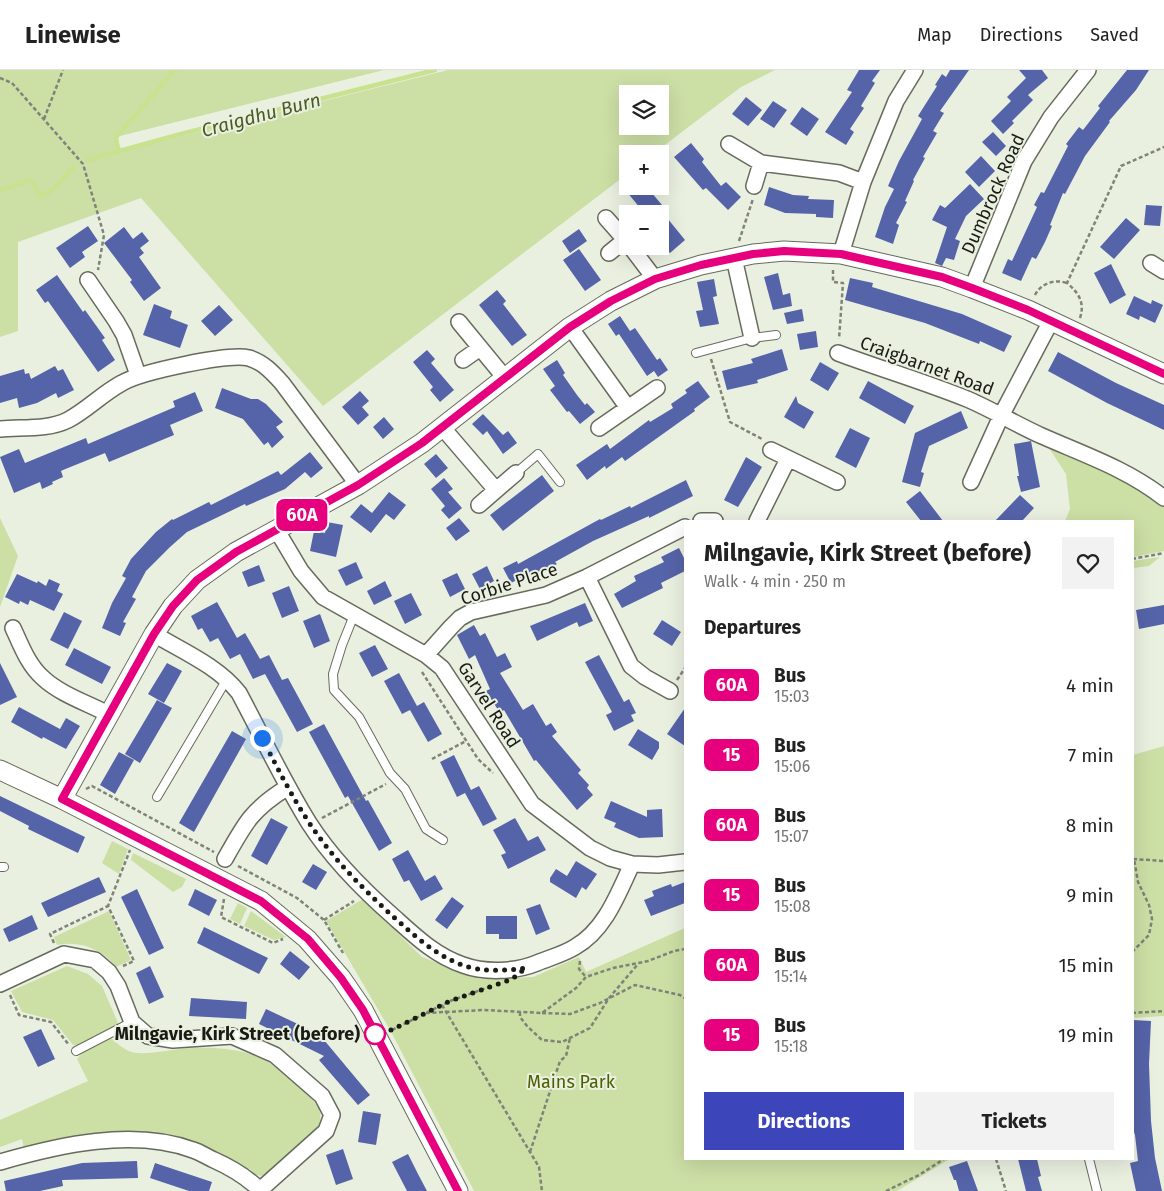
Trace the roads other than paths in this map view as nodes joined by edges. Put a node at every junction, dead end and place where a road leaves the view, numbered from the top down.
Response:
1 (915, 70) edge
2 (1088, 70) edge
3 (730, 144) dead end
4 (761, 163) junction
5 (863, 182) junction
6 (754, 186) road end
7 (606, 218) dead end
8 (619, 233) edge
9 (619, 247) edge
10 (609, 253) dead end
11 (837, 253) junction
12 (636, 255) edge
13 (734, 258) junction
14 (655, 279) junction
15 (90, 284) road end
16 (972, 288) junction
17 (1051, 321) junction
18 (459, 322) dead end
19 (570, 327) junction
20 (776, 335) dead end
21 (752, 338) junction
22 (480, 348) junction
23 (696, 353) dead end
24 (838, 353) road end
25 (463, 360) dead end
26 (1164, 374) edge
27 (138, 375) junction
28 (505, 378) junction
29 (657, 388) dead end
30 (628, 408) junction
31 (1002, 414) junction
32 (442, 427) junction
33 (0, 428) edge
34 (599, 428) dead end
35 (771, 450) road end
36 (788, 459) junction
37 (516, 473) joint
38 (560, 482) dead end
39 (836, 482) dead end
40 (971, 482) dead end
41 (358, 485) junction
42 (496, 490) junction
43 (1164, 498) edge
44 (479, 505) dead end
45 (758, 520) edge
46 (684, 528) edge
47 (276, 529) junction
48 (587, 577) junction
49 (354, 616) junction
50 (13, 628) dead end
51 (154, 634) junction
52 (426, 655) junction
53 (227, 679) junction
54 (670, 691) dead end
55 (108, 714) junction
56 (0, 770) edge
57 (288, 787) junction
58 (157, 797) dead end
59 (62, 799) junction
60 (443, 840) dead end
61 (225, 859) dead end
62 (684, 862) edge
63 (632, 864) junction
64 (2, 983) edge
65 (132, 1022) junction
66 (76, 1051) road end
67 (1089, 1160) edge
68 (0, 1162) edge
69 (261, 1190) edge
70 (458, 1191) edge
71 (1097, 1191) edge

1 - 5 street
2 - 16 street, Dumbrock Road
3 - 4 street
4 - 5 street
4 - 6 street
5 - 11 street
7 - 8 street
9 - 10 street
11 - 13 street
11 - 16 street
12 - 14 street
13 - 14 street
13 - 21 street
14 - 19 street
15 - 27 street
16 - 17 street
17 - 26 street
17 - 31 street, Craigbarnet Road
18 - 22 street
19 - 28 street
19 - 30 street
20 - 21 lane
21 - 23 lane
22 - 25 street
22 - 28 street
24 - 31 street, Craigbarnet Road
27 - 33 street
27 - 41 street
28 - 32 street
29 - 30 street
30 - 34 street
31 - 40 street, Craigbarnet Road
31 - 43 street, Craigbarnet Road
32 - 41 street
32 - 42 street
35 - 36 street
36 - 39 street
36 - 45 street
37 - 38 lane
37 - 42 street
41 - 47 street
42 - 44 street
46 - 48 street, Corbie Place
47 - 49 street, Garvel Road
47 - 51 street
48 - 52 street, Corbie Place
48 - 54 street
49 - 52 street, Garvel Road
49 - 60 lane
50 - 55 street
51 - 53 street
51 - 55 street
52 - 63 street, Garvel Road
53 - 57 street
53 - 58 lane
55 - 59 street
56 - 59 street
57 - 61 street
57 - 63 street
59 - 70 street
62 - 63 street, Garvel Road
64 - 65 street
65 - 66 lane
65 - 69 street
67 - 71 lane
68 - 69 street

